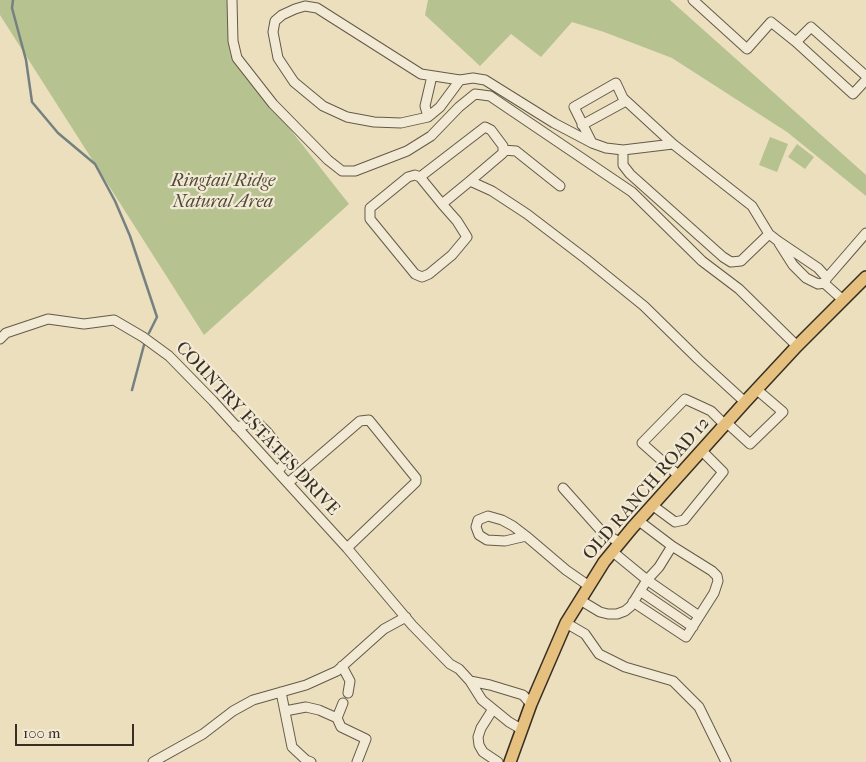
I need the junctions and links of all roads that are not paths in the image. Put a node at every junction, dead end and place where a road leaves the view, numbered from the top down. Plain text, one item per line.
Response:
1 (232, 0) edge
2 (693, 0) edge
3 (796, 42) junction
4 (432, 76) junction
5 (866, 76) edge
6 (460, 80) junction
7 (866, 80) edge
8 (626, 101) junction
9 (428, 117) junction
10 (582, 125) junction
11 (592, 142) junction
12 (672, 144) junction
13 (503, 150) junction
14 (623, 150) junction
15 (420, 177) junction
16 (470, 180) junction
17 (560, 186) dead end
18 (442, 204) junction
19 (866, 233) edge
20 (769, 234) junction
21 (778, 241) junction
22 (866, 276) edge
23 (825, 280) junction
24 (843, 300) junction
25 (0, 339) edge
26 (797, 346) junction
27 (756, 389) junction
28 (745, 402) junction
29 (726, 424) junction
30 (236, 427) junction
31 (701, 450) junction
32 (278, 472) junction
33 (678, 476) junction
34 (288, 483) junction
35 (563, 488) dead end
36 (652, 505) junction
37 (639, 520) junction
38 (526, 536) junction
39 (620, 542) junction
40 (672, 546) junction
41 (346, 548) junction
42 (613, 552) junction
43 (647, 580) junction
44 (589, 586) junction
45 (640, 591) junction
46 (580, 600) junction
47 (633, 602) junction
48 (699, 616) junction
49 (406, 617) junction
50 (566, 624) junction
51 (693, 627) junction
52 (342, 666) junction
53 (470, 681) junction
54 (281, 692) junction
55 (348, 692) dead end
56 (343, 703) dead end
57 (531, 704) junction
58 (493, 709) junction
59 (285, 711) junction
60 (337, 718) junction
61 (520, 729) junction
62 (153, 762) edge
63 (311, 762) edge
64 (357, 762) edge
65 (498, 762) edge
66 (510, 762) edge
67 (726, 762) edge

1 - 26 street
2 - 3 street
3 - 5 street
3 - 7 street
4 - 6 street
4 - 9 street
4 - 9 street
6 - 9 street
6 - 11 street
8 - 10 street
8 - 10 street
8 - 12 street
10 - 11 street
11 - 14 street
12 - 14 street
12 - 20 street
13 - 15 street
13 - 16 street
13 - 17 street
14 - 20 street
15 - 18 street
15 - 18 street
16 - 18 street
16 - 28 street
19 - 23 street
20 - 21 street
21 - 23 street
21 - 23 street
22 - 24 main road, OLD RANCH ROAD 12
23 - 24 street
24 - 26 main road, OLD RANCH ROAD 12
25 - 30 street, COUNTRY ESTATES DRIVE
26 - 27 main road, OLD RANCH ROAD 12
27 - 28 main road, OLD RANCH ROAD 12
27 - 29 street
28 - 29 main road, OLD RANCH ROAD 12
29 - 31 main road, OLD RANCH ROAD 12
29 - 33 street
30 - 32 street, COUNTRY ESTATES DRIVE
30 - 32 street
31 - 33 main road, OLD RANCH ROAD 12
31 - 36 street
32 - 34 street, COUNTRY ESTATES DRIVE
33 - 36 main road, OLD RANCH ROAD 12
34 - 41 street, COUNTRY ESTATES DRIVE
34 - 41 street
35 - 39 street
36 - 37 main road, OLD RANCH ROAD 12
37 - 39 main road, OLD RANCH ROAD 12
37 - 40 street
38 - 38 street
38 - 44 street
39 - 42 main road, OLD RANCH ROAD 12
40 - 43 street
40 - 48 street
41 - 49 street, COUNTRY ESTATES DRIVE
42 - 43 street
42 - 44 main road, OLD RANCH ROAD 12
43 - 45 street
43 - 48 street
44 - 46 main road, OLD RANCH ROAD 12
45 - 47 street
45 - 51 street
46 - 47 street
46 - 50 main road, OLD RANCH ROAD 12
47 - 51 street
48 - 51 street
49 - 52 street
49 - 53 street, COUNTRY ESTATES DRIVE
50 - 57 main road, OLD RANCH ROAD 12
50 - 67 street
52 - 54 street
52 - 55 street
53 - 57 street
53 - 58 street, COUNTRY ESTATES DRIVE
54 - 59 street
54 - 62 street
56 - 60 street
57 - 61 main road, OLD RANCH ROAD 12
58 - 61 street, COUNTRY ESTATES DRIVE
58 - 65 street
59 - 60 street
59 - 63 street
60 - 64 street
61 - 66 main road, OLD RANCH ROAD 12

